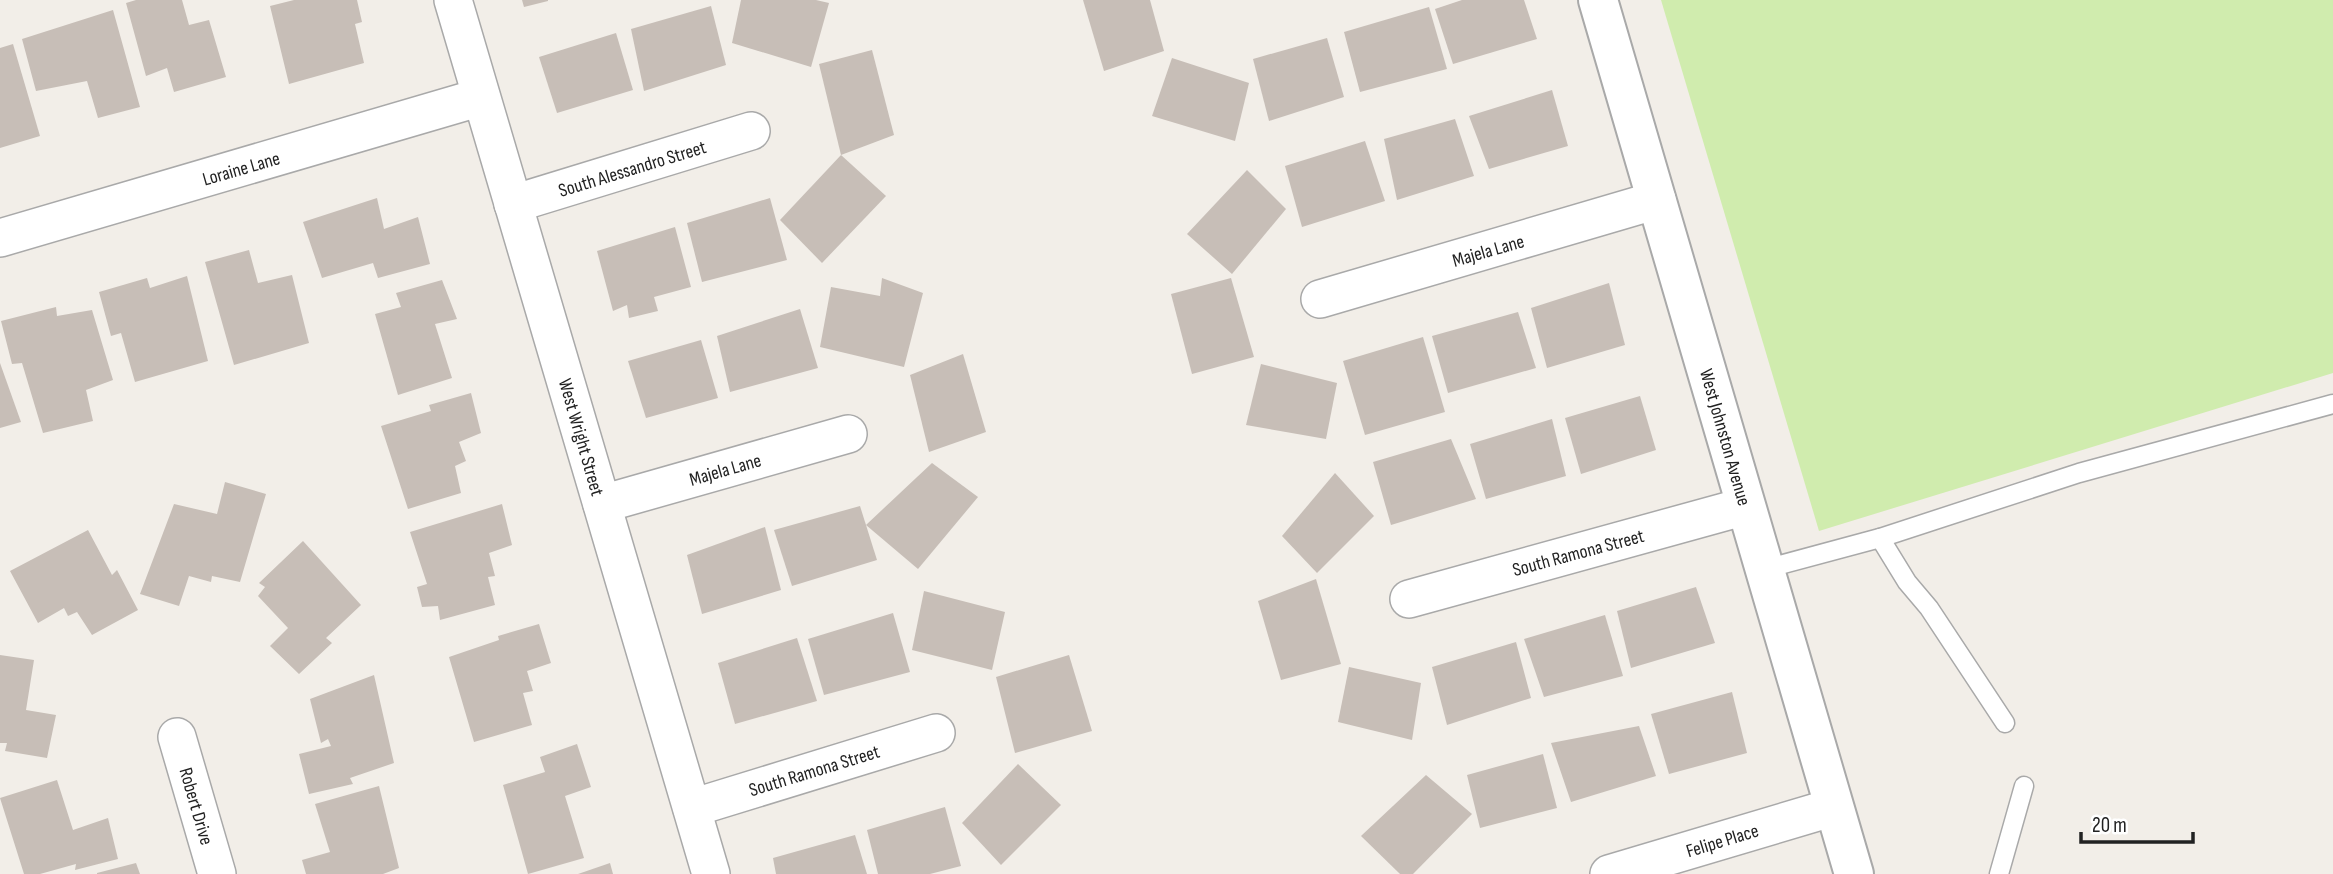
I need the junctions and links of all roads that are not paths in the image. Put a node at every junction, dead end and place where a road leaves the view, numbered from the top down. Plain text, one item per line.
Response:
1 (453, 0) edge
2 (1598, 0) edge
3 (481, 97) junction
4 (751, 131) dead end
5 (1657, 200) junction
6 (513, 204) junction
7 (0, 238) edge
8 (1320, 299) dead end
9 (2333, 404) edge
10 (848, 434) dead end
11 (602, 504) junction
12 (1746, 506) junction
13 (1880, 538) junction
14 (1765, 569) junction
15 (1409, 599) dead end
16 (2005, 723) dead end
17 (936, 733) dead end
18 (177, 737) dead end
19 (2024, 786) dead end
20 (692, 807) junction
21 (1834, 807) junction
22 (217, 874) edge
23 (711, 874) edge
24 (1609, 874) edge
25 (1854, 874) edge
26 (1999, 874) edge

1 - 3 street, West Wright Street
2 - 5 street, West Johnston Avenue
3 - 6 street, West Wright Street
3 - 7 street, Loraine Lane
4 - 6 street, South Alessandro Street
5 - 8 street, Majela Lane
5 - 12 street, West Johnston Avenue
6 - 11 street, West Wright Street
9 - 13 lane
10 - 11 street, Majela Lane
11 - 20 street, West Wright Street
12 - 14 street, West Johnston Avenue
12 - 15 street, South Ramona Street
13 - 14 lane
13 - 16 lane
14 - 21 street, West Johnston Avenue
17 - 20 street, South Ramona Street
18 - 22 street, Robert Drive
19 - 26 lane
20 - 23 street, West Wright Street
21 - 24 street, Felipe Place
21 - 25 street, West Johnston Avenue

